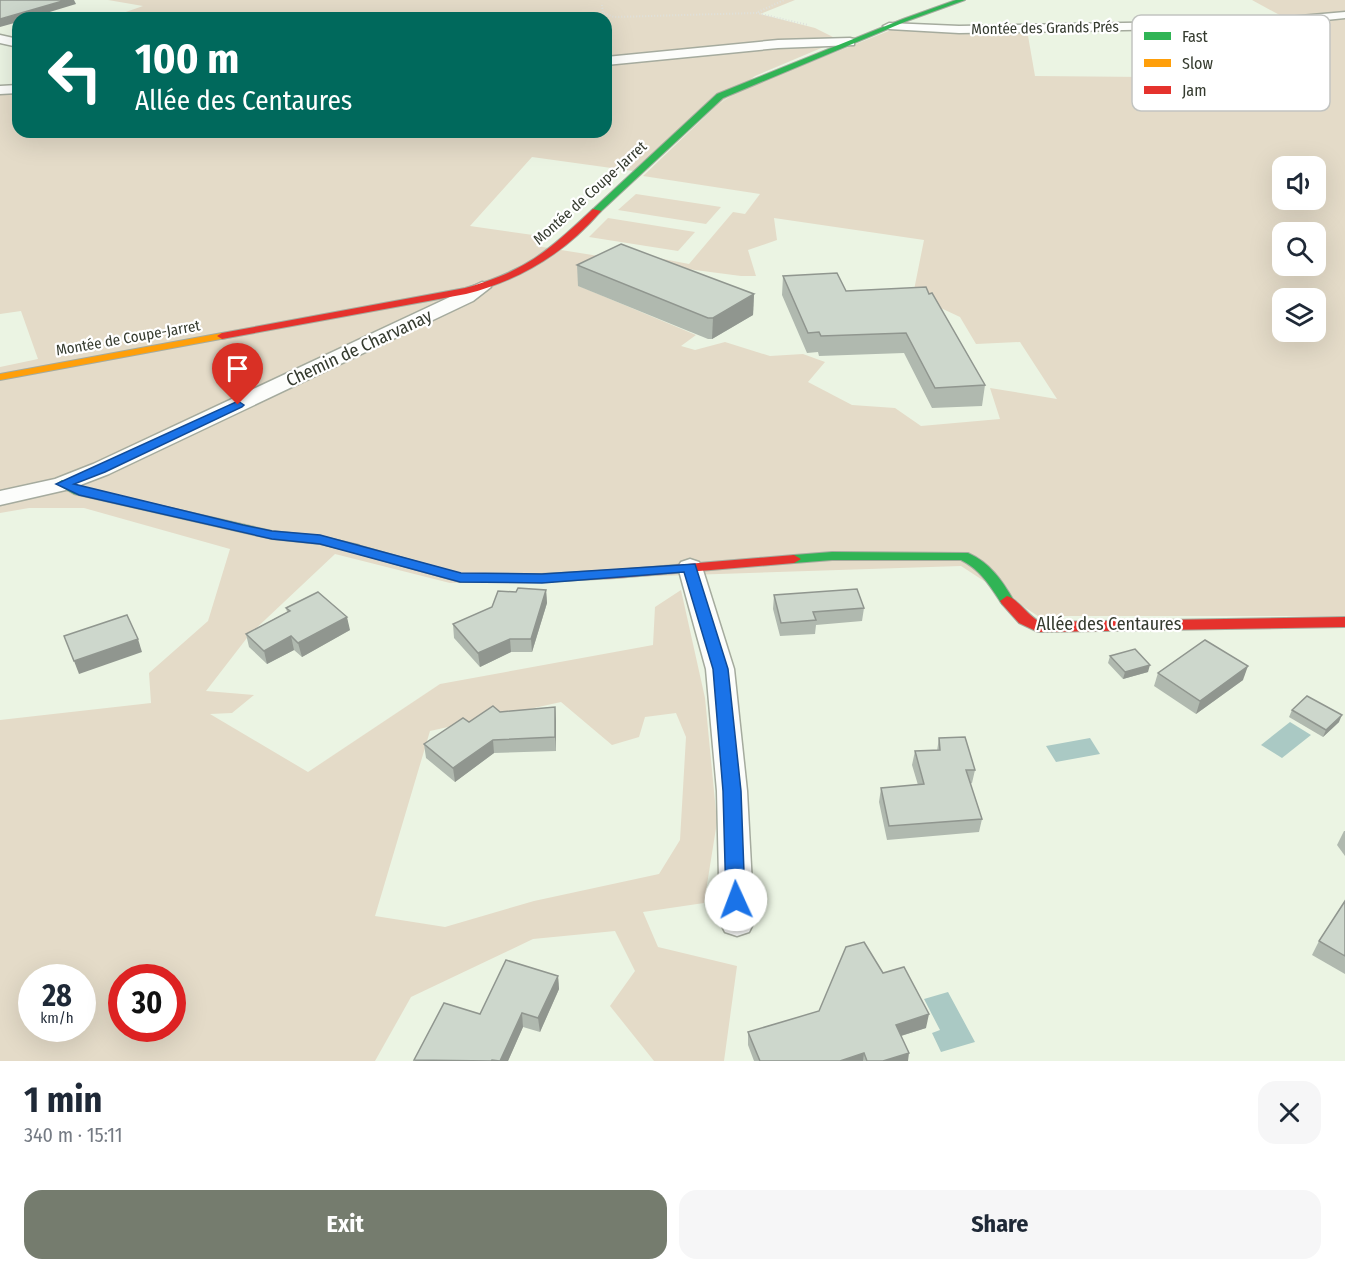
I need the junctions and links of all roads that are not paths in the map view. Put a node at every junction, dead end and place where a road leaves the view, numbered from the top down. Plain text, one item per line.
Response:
1 (962, 0) edge
2 (1345, 15) edge
3 (1330, 16) edge
4 (889, 26) junction
5 (1132, 26) edge
6 (850, 42) junction
7 (612, 60) edge
8 (483, 287) junction
9 (0, 377) edge
10 (62, 484) junction
11 (0, 498) edge
12 (690, 567) junction
13 (1345, 622) edge
14 (737, 922) dead end

1 - 4 main road, Montée de Coupe-Jarret
2 - 3 street, Montée des Grands Prés
4 - 5 street, Montée des Grands Prés
4 - 6 main road, Montée de Coupe-Jarret
6 - 7 street
6 - 8 main road, Montée de Coupe-Jarret
8 - 9 main road, Montée de Coupe-Jarret
8 - 10 street, Chemin de Charvanay
10 - 11 street, Chemin de Charvanay
10 - 12 main road, Allée des Centaures
12 - 13 main road, Allée des Centaures
12 - 14 street

